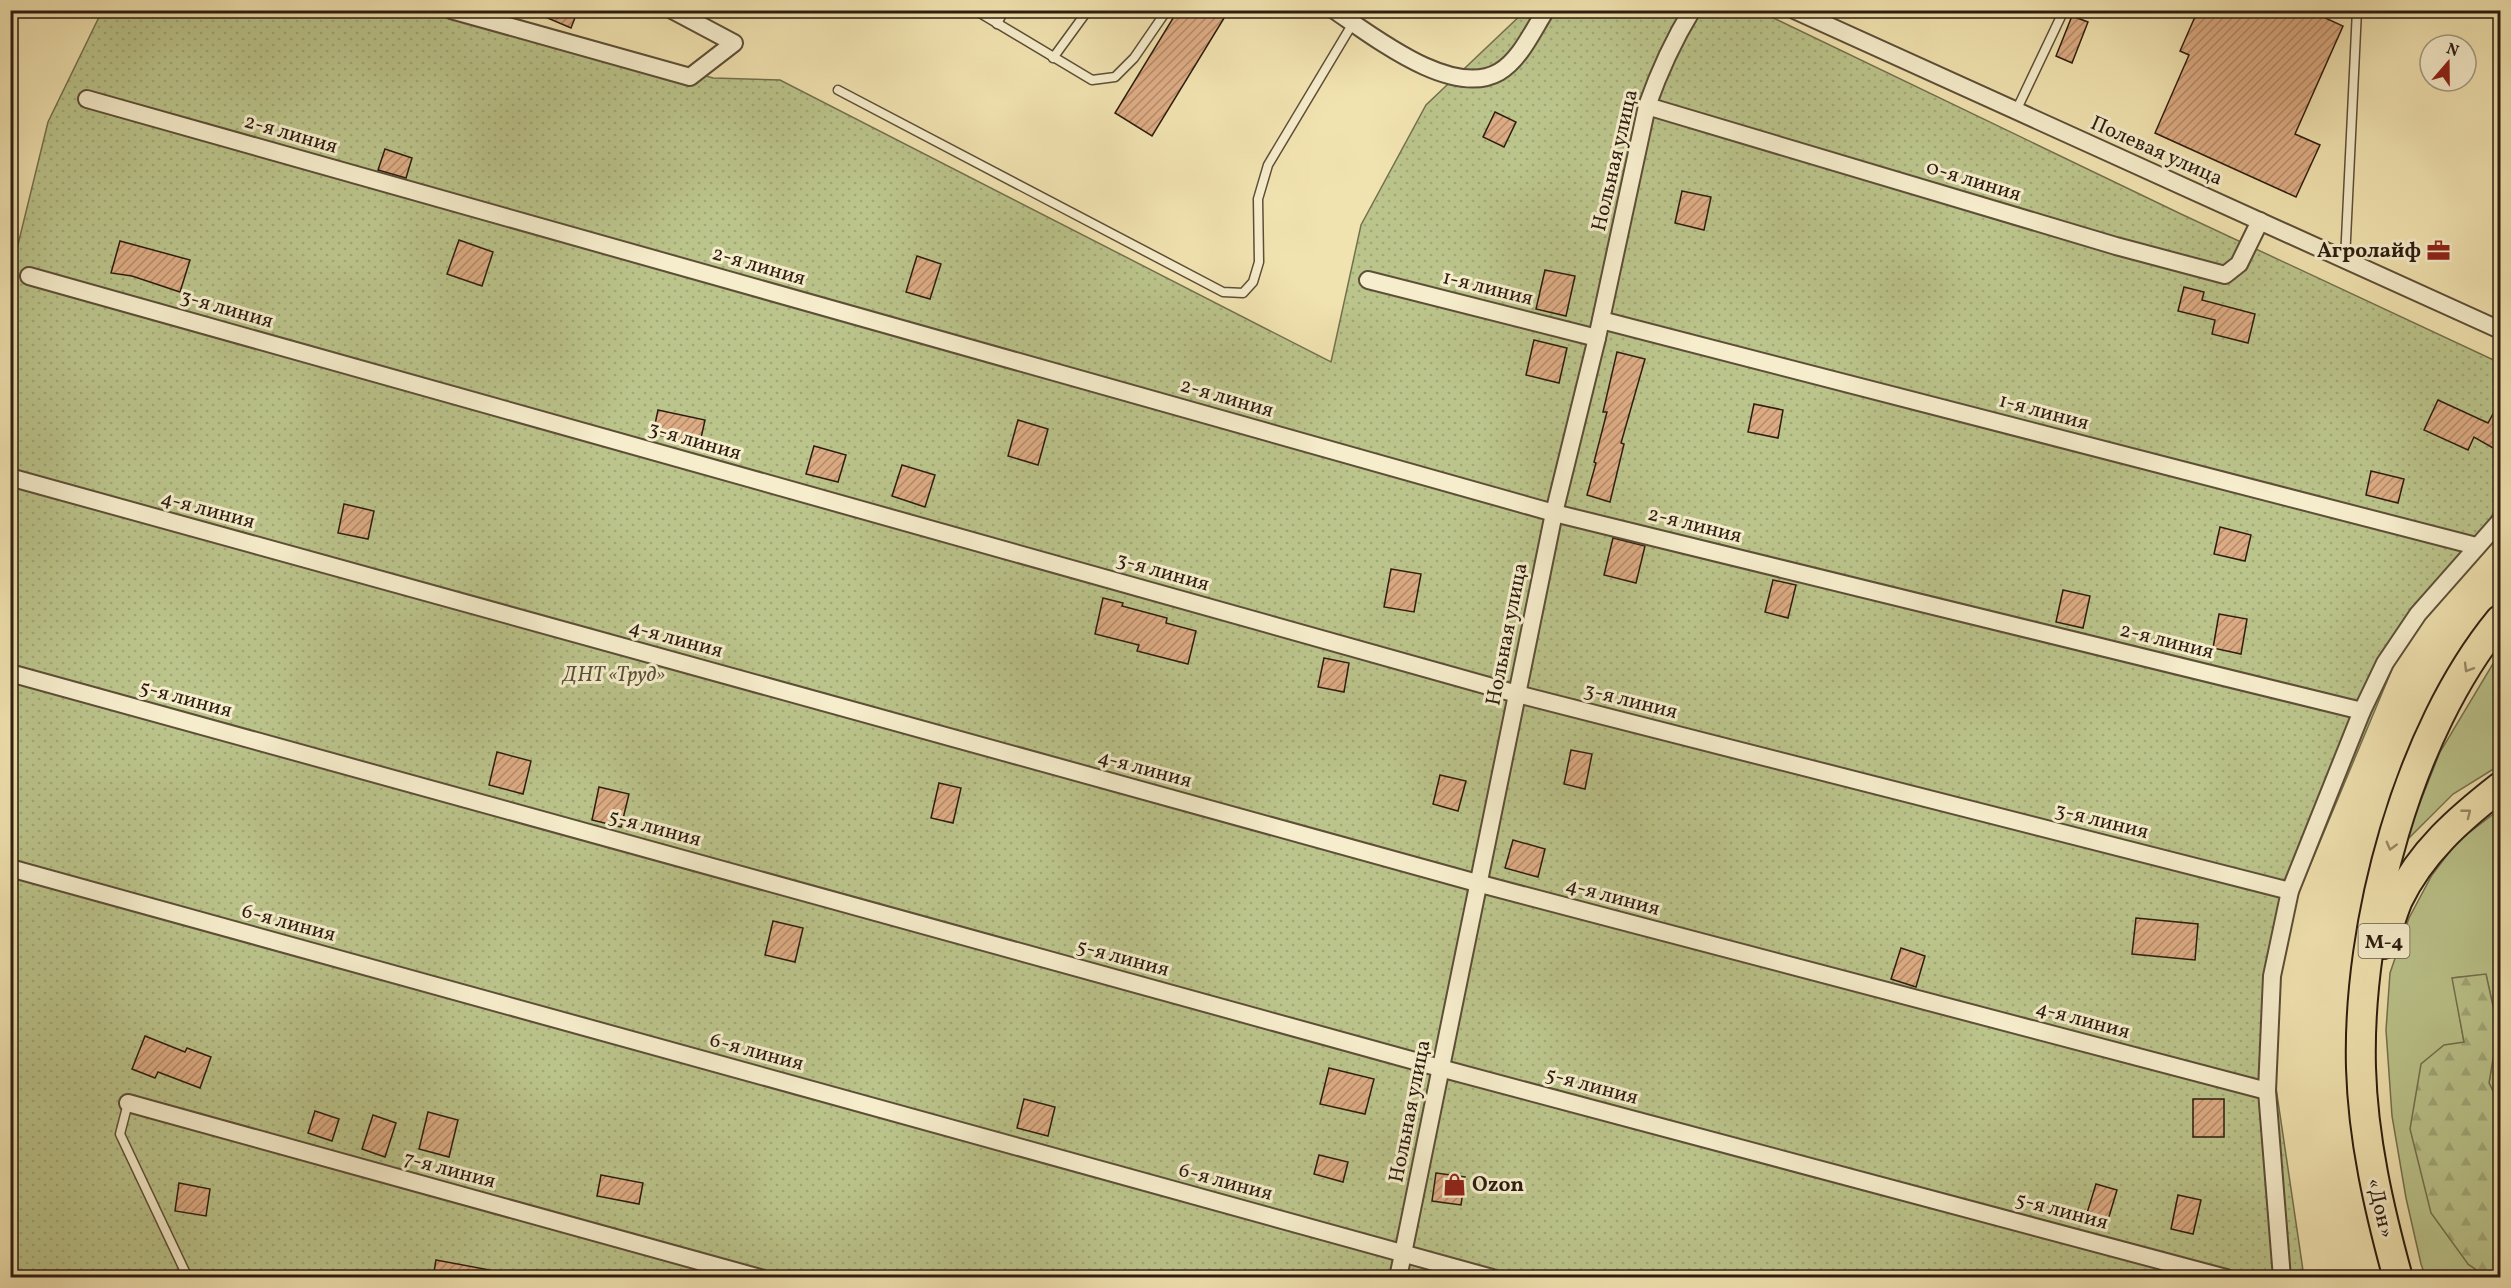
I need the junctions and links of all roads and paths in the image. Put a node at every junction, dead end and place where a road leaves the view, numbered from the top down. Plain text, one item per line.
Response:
1 (450, 10) edge
2 (672, 10) edge
3 (975, 10) edge
4 (1004, 10) edge
5 (1088, 10) edge
6 (1167, 10) edge
7 (1334, 10) edge
8 (1546, 10) edge
9 (1692, 10) edge
10 (1794, 10) edge
11 (2064, 10) edge
12 (2357, 10) edge
13 (1353, 23) junction
14 (997, 24) junction
15 (1053, 58) junction
16 (838, 90) dead end
17 (87, 99) dead end
18 (1647, 106) junction
19 (2016, 111) junction
20 (2260, 221) junction
21 (2345, 260) junction
22 (29, 276) dead end
23 (1368, 280) dead end
24 (1601, 320) junction
25 (2500, 330) edge
26 (1597, 338) junction
27 (13, 478) dead end
28 (1554, 513) junction
29 (2500, 521) edge
30 (2476, 546) junction
31 (2500, 620) edge
32 (10, 673) edge
33 (1517, 694) junction
34 (2362, 711) junction
35 (2500, 787) edge
36 (10, 868) edge
37 (1477, 883) junction
38 (2290, 891) junction
39 (1440, 1068) junction
40 (2267, 1091) junction
41 (128, 1103) joint
42 (2367, 1137) junction
43 (1404, 1254) junction
44 (188, 1278) edge
45 (760, 1278) edge
46 (1398, 1278) edge
47 (1492, 1278) edge
48 (2226, 1278) edge
49 (2282, 1278) edge
50 (2398, 1278) edge

1 - 2 street
3 - 14 lane
4 - 14 lane
5 - 15 lane
6 - 15 lane
7 - 13 street
8 - 13 street
9 - 18 street, Нольная улица
10 - 19 street, Полевая улица
11 - 19 lane
12 - 21 lane
13 - 16 lane
14 - 15 lane
17 - 28 street, 2-я линия
18 - 20 street, 0-я линия
18 - 24 street, Нольная улица
19 - 20 street, Полевая улица
20 - 21 street, Полевая улица
21 - 25 street, Полевая улица
22 - 33 street, 3-я линия
23 - 26 street, 1-я линия
24 - 26 street, Нольная улица
24 - 30 street, 1-я линия
26 - 28 street, Нольная улица
27 - 37 street, 4-я линия
28 - 33 street, Нольная улица
28 - 34 street, 2-я линия
29 - 30 street
30 - 34 street
31 -> 42 highway
32 - 39 street, 5-я линия
33 - 37 street, Нольная улица
33 - 38 street, 3-я линия
34 - 38 street
42 -> 35 highway, М-4
36 - 43 street, 6-я линия
37 - 39 street, Нольная улица
37 - 40 street, 4-я линия
38 - 40 street
39 - 43 street, Нольная улица
39 - 48 street, 5-я линия
40 - 49 street
41 - 44 lane
41 - 45 street, 7-я линия
42 - 50 highway, «Дон» / М-4
43 - 46 street, Нольная улица
43 - 47 street, 6-я линия

